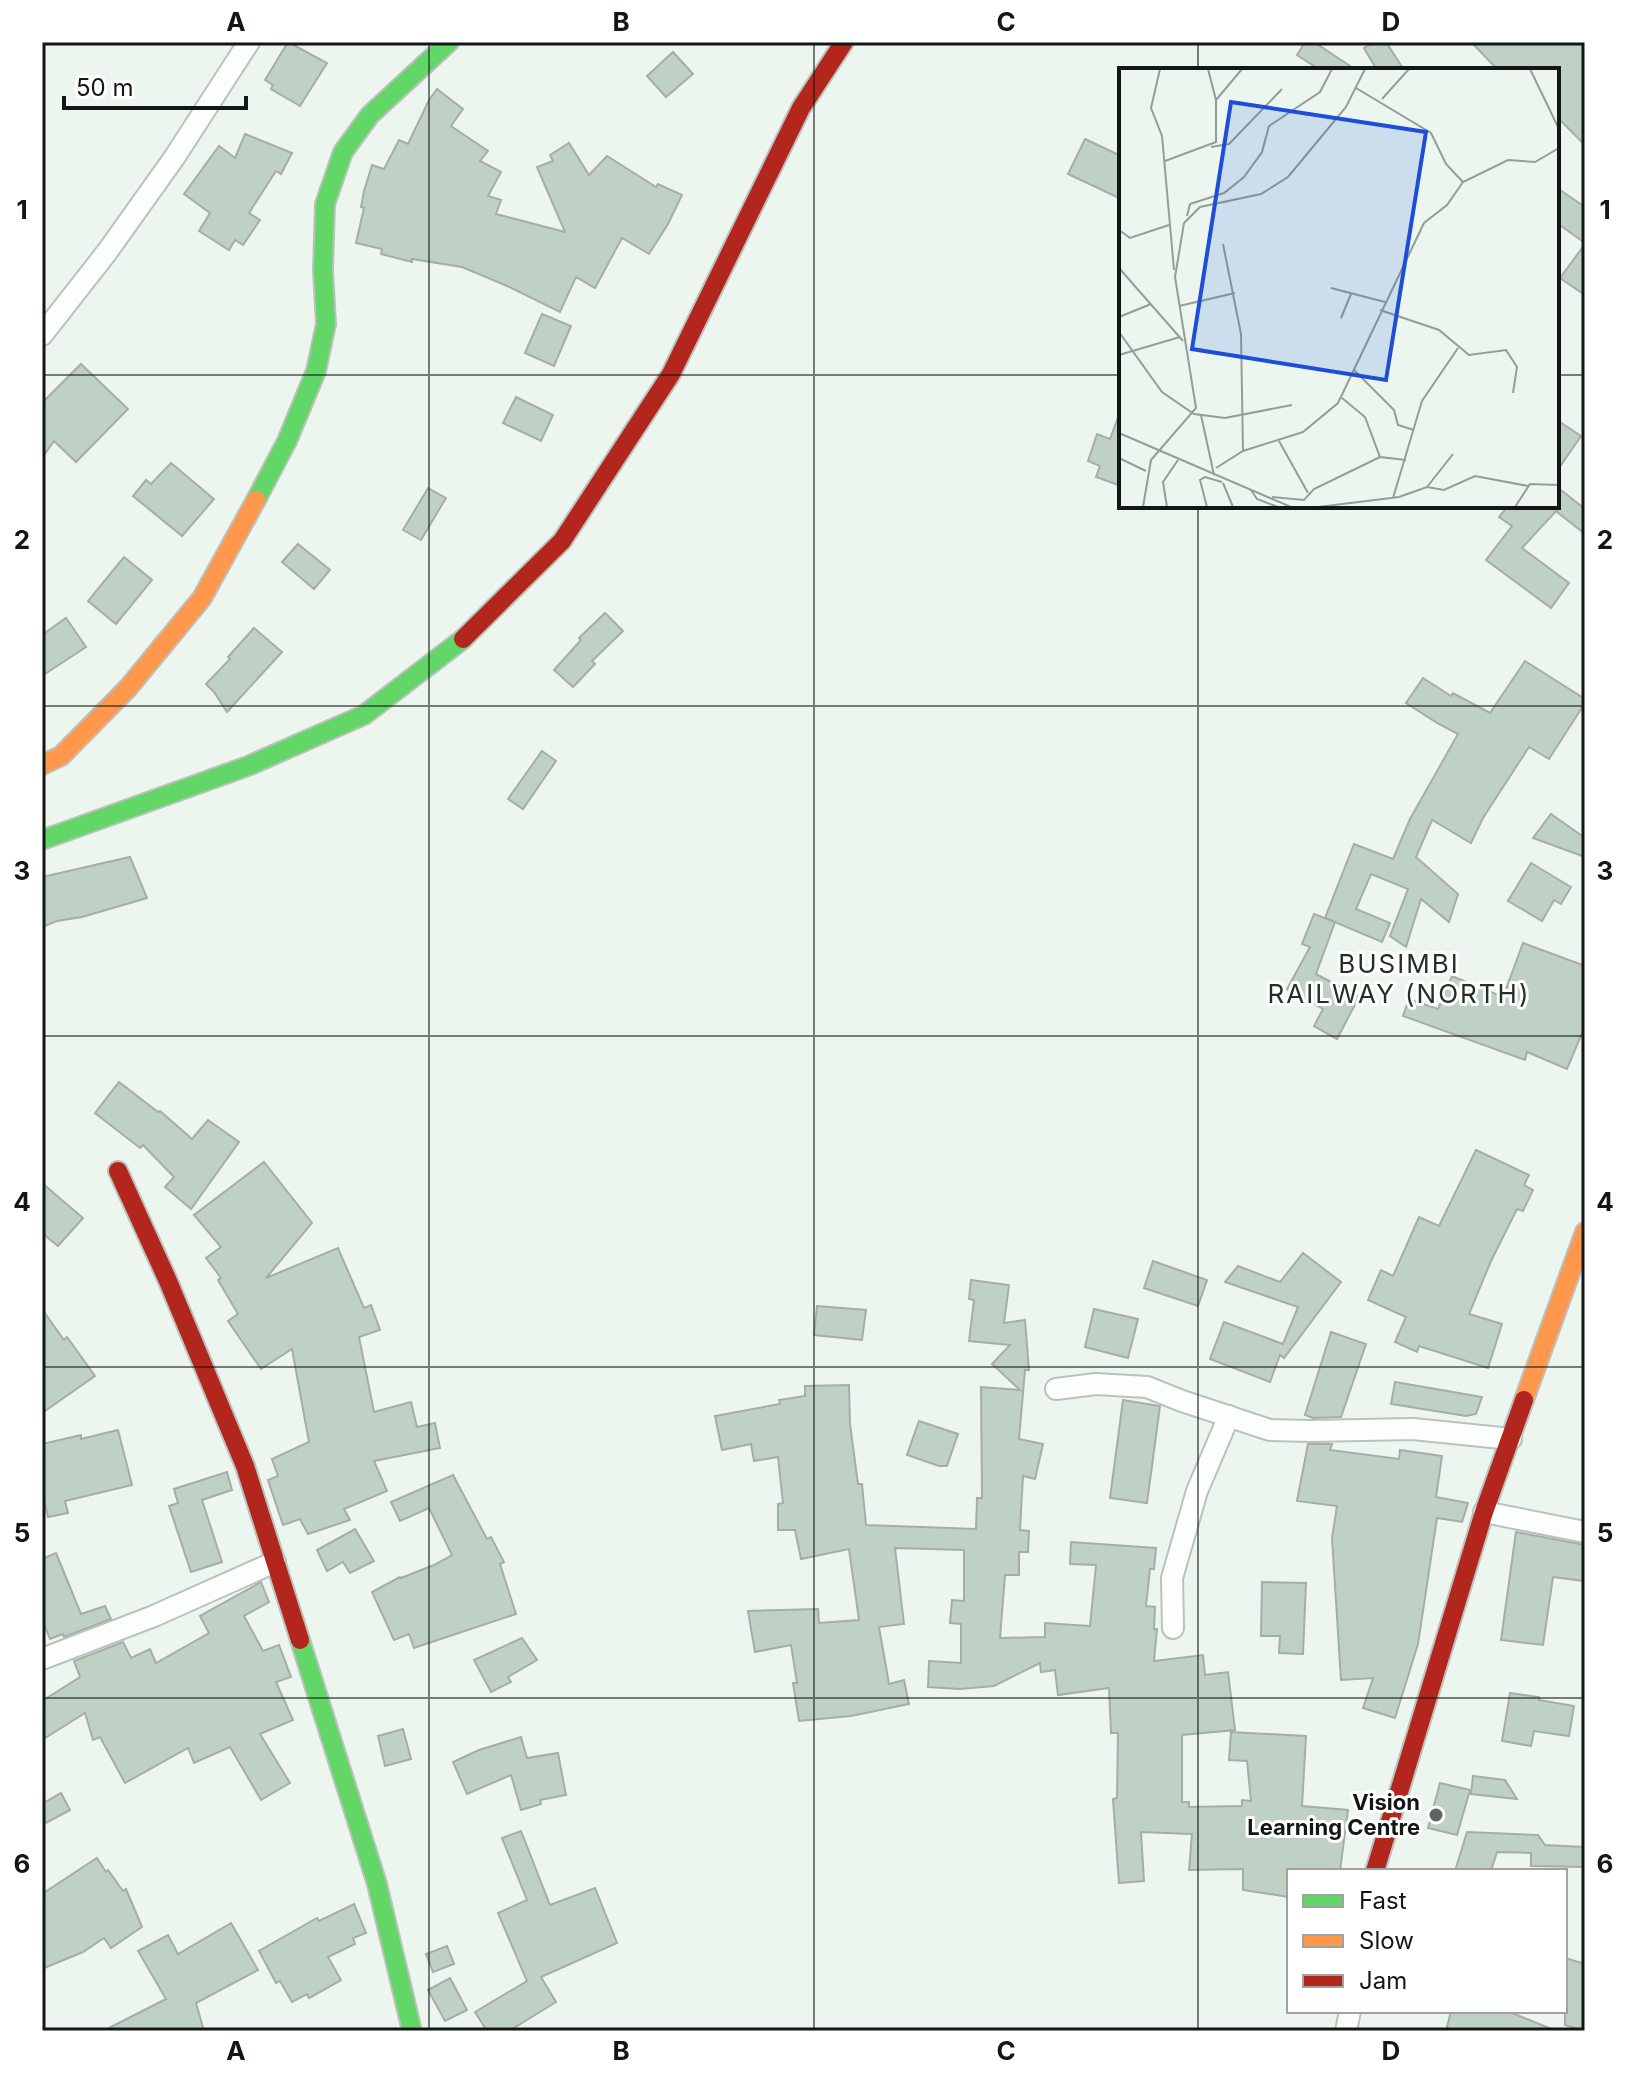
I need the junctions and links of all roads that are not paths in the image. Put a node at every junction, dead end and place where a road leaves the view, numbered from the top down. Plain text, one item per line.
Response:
1 (249, 42) edge
2 (449, 42) edge
3 (844, 42) edge
4 (42, 335) edge
5 (42, 765) edge
6 (42, 840) edge
7 (118, 1171) dead end
8 (1585, 1232) edge
9 (1056, 1389) dead end
10 (1229, 1416) junction
11 (1511, 1439) junction
12 (1484, 1512) junction
13 (1585, 1532) edge
14 (275, 1562) junction
15 (1173, 1628) dead end
16 (42, 1659) edge
17 (1376, 1869) edge
18 (412, 2031) edge

1 - 4 street
2 - 5 street
3 - 6 street
7 - 14 street
8 - 11 street
9 - 10 street
10 - 11 street
10 - 15 street
11 - 12 street
12 - 13 street
12 - 17 street
14 - 16 street
14 - 18 street

